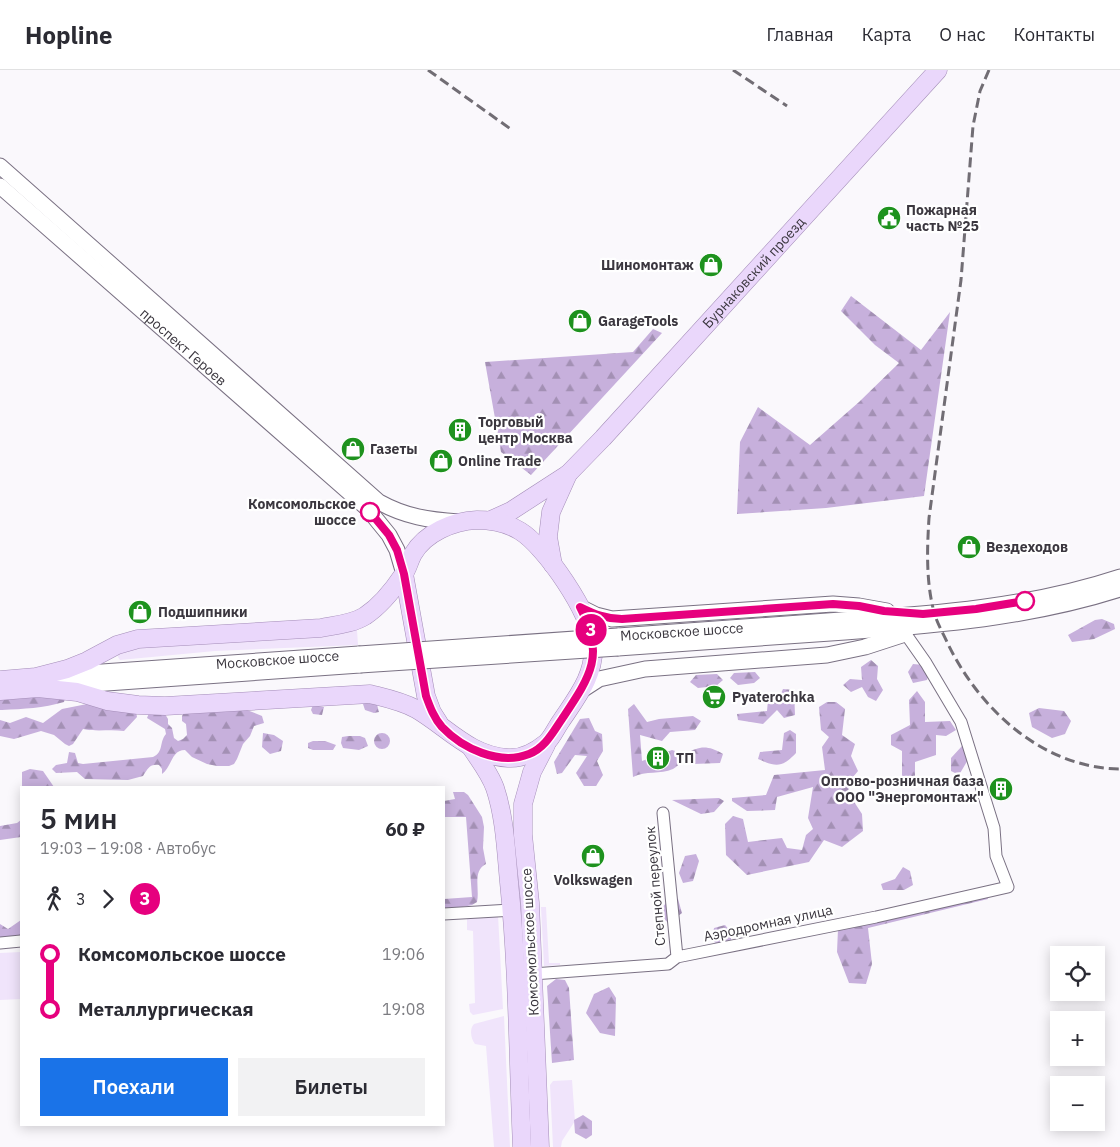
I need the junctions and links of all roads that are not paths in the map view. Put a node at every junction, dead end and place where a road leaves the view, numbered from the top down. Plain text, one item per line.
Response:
1 (938, 70) edge
2 (0, 166) edge
3 (0, 186) edge
4 (568, 474) junction
5 (491, 520) junction
6 (461, 522) junction
7 (553, 565) junction
8 (404, 574) junction
9 (1120, 577) edge
10 (1120, 589) edge
11 (580, 607) junction
12 (924, 620) junction
13 (905, 634) junction
14 (0, 680) edge
15 (37, 683) junction
16 (582, 690) junction
17 (0, 691) edge
18 (442, 726) junction
19 (547, 742) junction
20 (472, 749) junction
21 (663, 813) dead end
22 (512, 910) junction
23 (445, 914) edge
24 (20, 941) edge
25 (0, 943) edge
26 (676, 957) junction
27 (533, 974) junction
28 (522, 1147) edge
29 (540, 1147) edge

1 - 4 main road, Бурнаковский проезд
2 - 6 main road, проспект Героев
3 - 8 main road, проспект Героев
4 - 5 main road
4 - 7 main road
5 - 6 main road
5 - 7 main road, Комсомольское шоссе
6 - 8 main road
7 - 11 main road, Комсомольское шоссе
8 - 15 main road
8 - 18 main road
9 - 12 main road, Московское шоссе
10 - 12 main road, Московское шоссе
11 - 12 main road
11 - 16 main road, Комсомольское шоссе
12 - 13 main road
12 - 15 main road, Московское шоссе, bridge
13 - 16 main road
13 - 26 street, Аэродромная улица
14 - 15 main road, Московское шоссе
15 - 17 main road, Московское шоссе
15 - 18 main road
16 - 19 main road, Комсомольское шоссе
18 - 20 main road
19 - 20 main road
19 - 27 main road, Комсомольское шоссе
20 - 22 main road, Комсомольское шоссе
21 - 26 street, Степной переулок
22 - 23 street
22 - 28 main road, Комсомольское шоссе
24 - 25 street
26 - 27 street, Аэродромная улица
27 - 29 main road, Комсомольское шоссе

